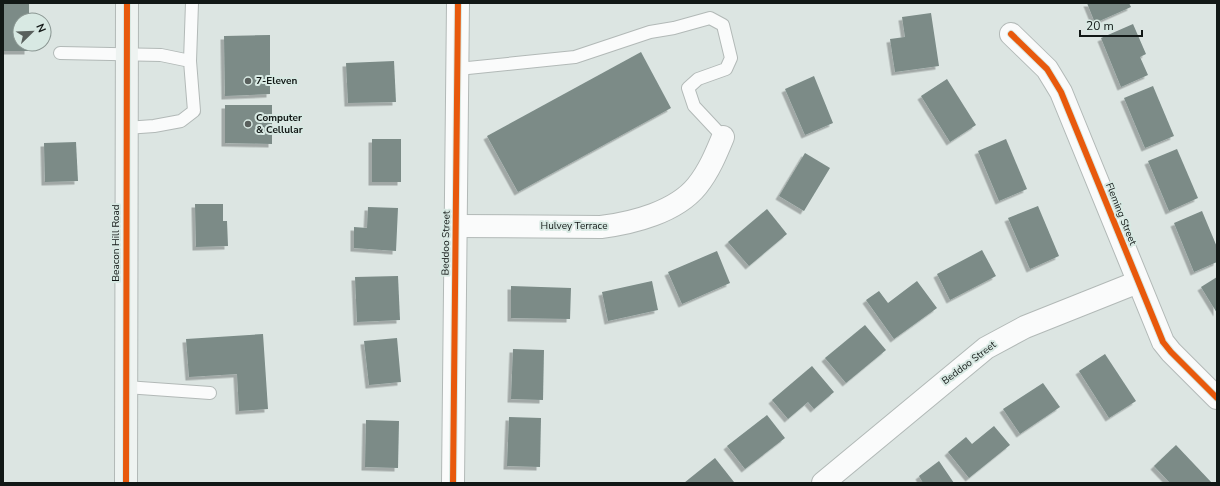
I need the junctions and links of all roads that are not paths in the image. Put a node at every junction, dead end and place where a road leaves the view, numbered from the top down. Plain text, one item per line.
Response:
1 (126, 3) edge
2 (192, 3) edge
3 (458, 3) edge
4 (1012, 34) dead end
5 (60, 53) dead end
6 (127, 53) junction
7 (190, 61) junction
8 (458, 69) junction
9 (126, 128) junction
10 (723, 137) joint
11 (456, 226) junction
12 (1138, 282) junction
13 (126, 387) junction
14 (210, 393) dead end
15 (1217, 398) edge
16 (126, 483) edge
17 (453, 483) edge
18 (823, 483) edge

1 - 6 main road, Beacon Hill Road
2 - 7 lane
3 - 8 street, Beddoo Street
4 - 12 street, Fleming Street
5 - 6 lane
6 - 7 lane
6 - 9 main road, Beacon Hill Road
7 - 9 lane
8 - 10 lane
8 - 11 street, Beddoo Street
9 - 13 main road, Beacon Hill Road
10 - 11 street, Hulvey Terrace
11 - 17 street, Beddoo Street
12 - 15 street, Fleming Street
12 - 18 street, Beddoo Street
13 - 14 lane
13 - 16 main road, Beacon Hill Road

